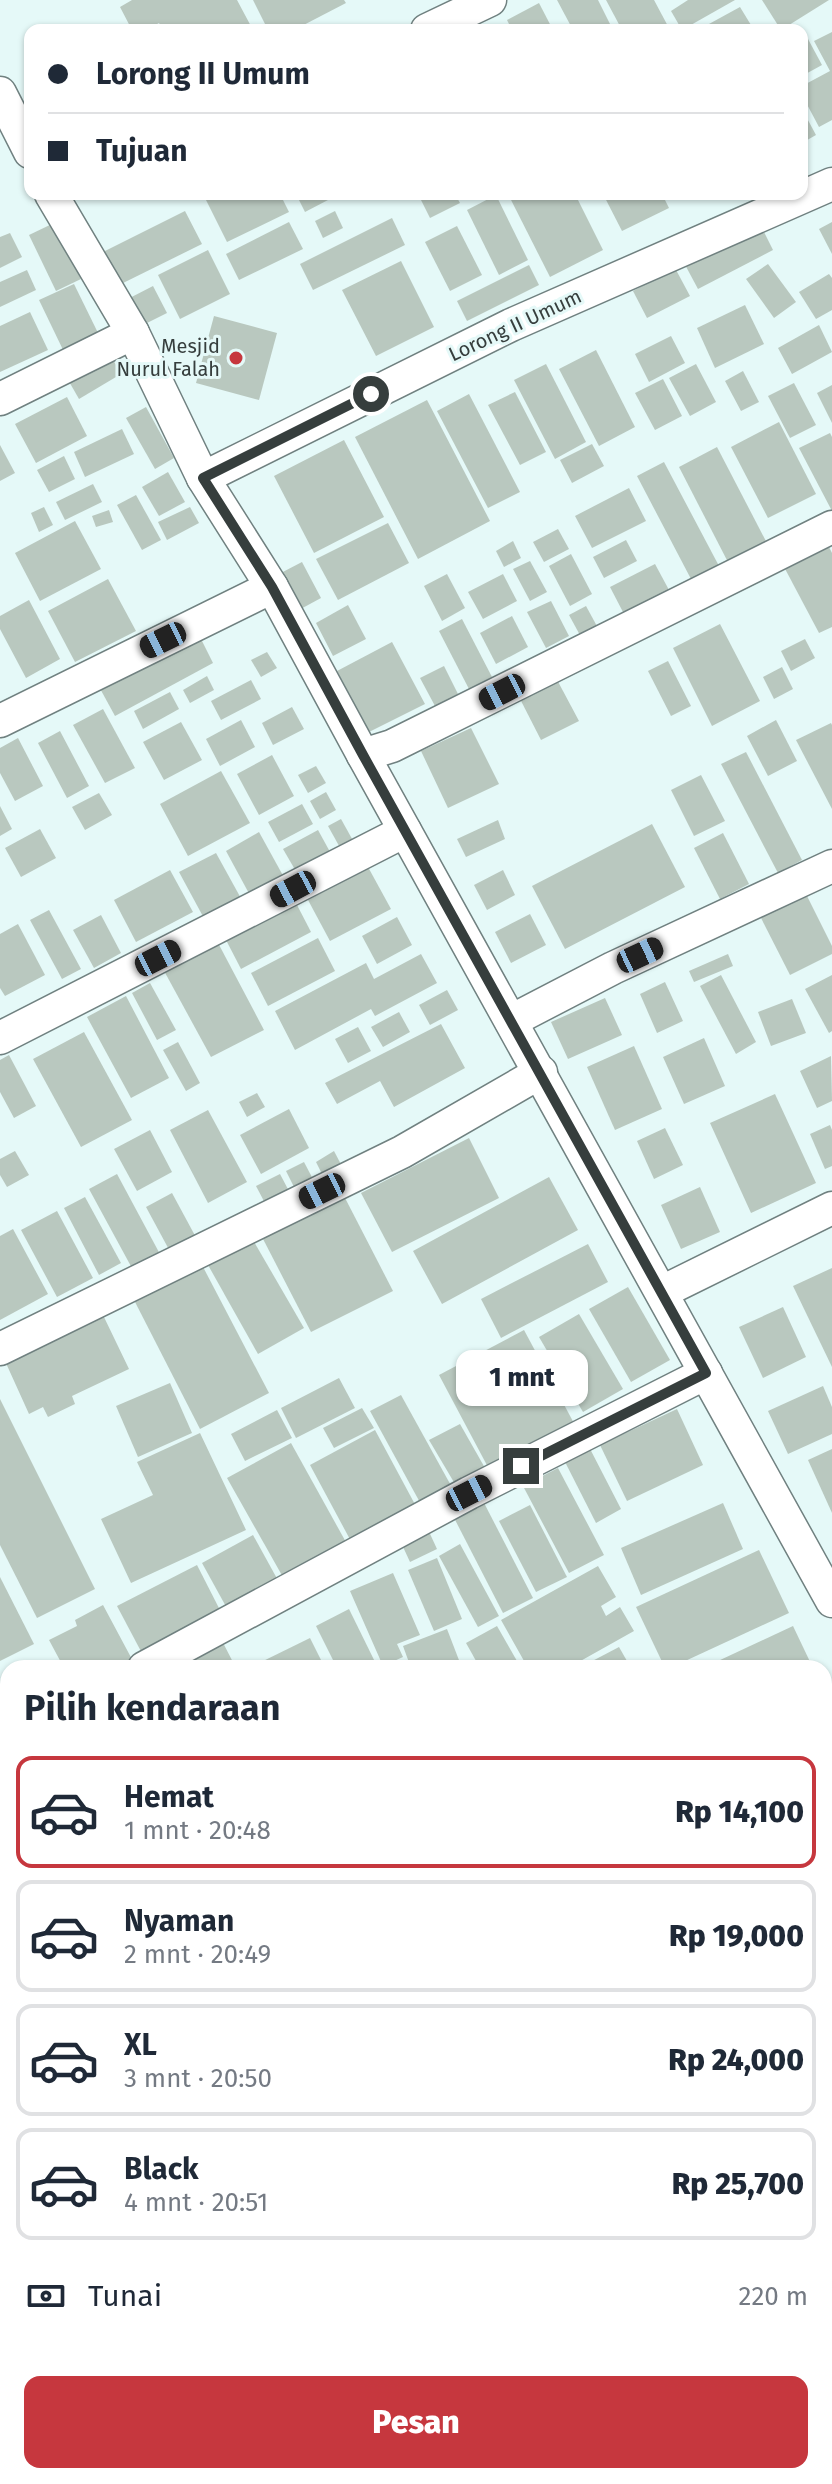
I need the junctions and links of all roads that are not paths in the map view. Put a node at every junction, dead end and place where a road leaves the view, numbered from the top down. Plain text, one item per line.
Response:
1 (490, 0) edge
2 (440, 24) edge
3 (0, 93) edge
4 (24, 140) edge
5 (832, 184) edge
6 (808, 195) edge
7 (65, 200) edge
8 (796, 200) edge
9 (133, 333) junction
10 (0, 399) edge
11 (203, 478) junction
12 (832, 527) edge
13 (272, 587) junction
14 (0, 721) edge
15 (363, 755) junction
16 (405, 831) junction
17 (832, 866) edge
18 (511, 1021) junction
19 (0, 1038) edge
20 (541, 1072) junction
21 (832, 1208) edge
22 (662, 1292) junction
23 (0, 1349) edge
24 (706, 1373) junction
25 (820, 1550) edge
26 (832, 1601) edge
27 (159, 1660) edge

1 - 2 street
3 - 4 street
5 - 6 street, Lorong II Umum
7 - 9 street
8 - 11 street, Lorong II Umum
9 - 10 street
9 - 11 street
11 - 13 street
12 - 15 street
13 - 14 street
13 - 15 street
15 - 16 street
16 - 18 street
16 - 19 street
17 - 18 street
18 - 20 street
20 - 22 street
20 - 23 street
21 - 22 street
22 - 24 street
24 - 25 street
24 - 27 street
25 - 26 street

